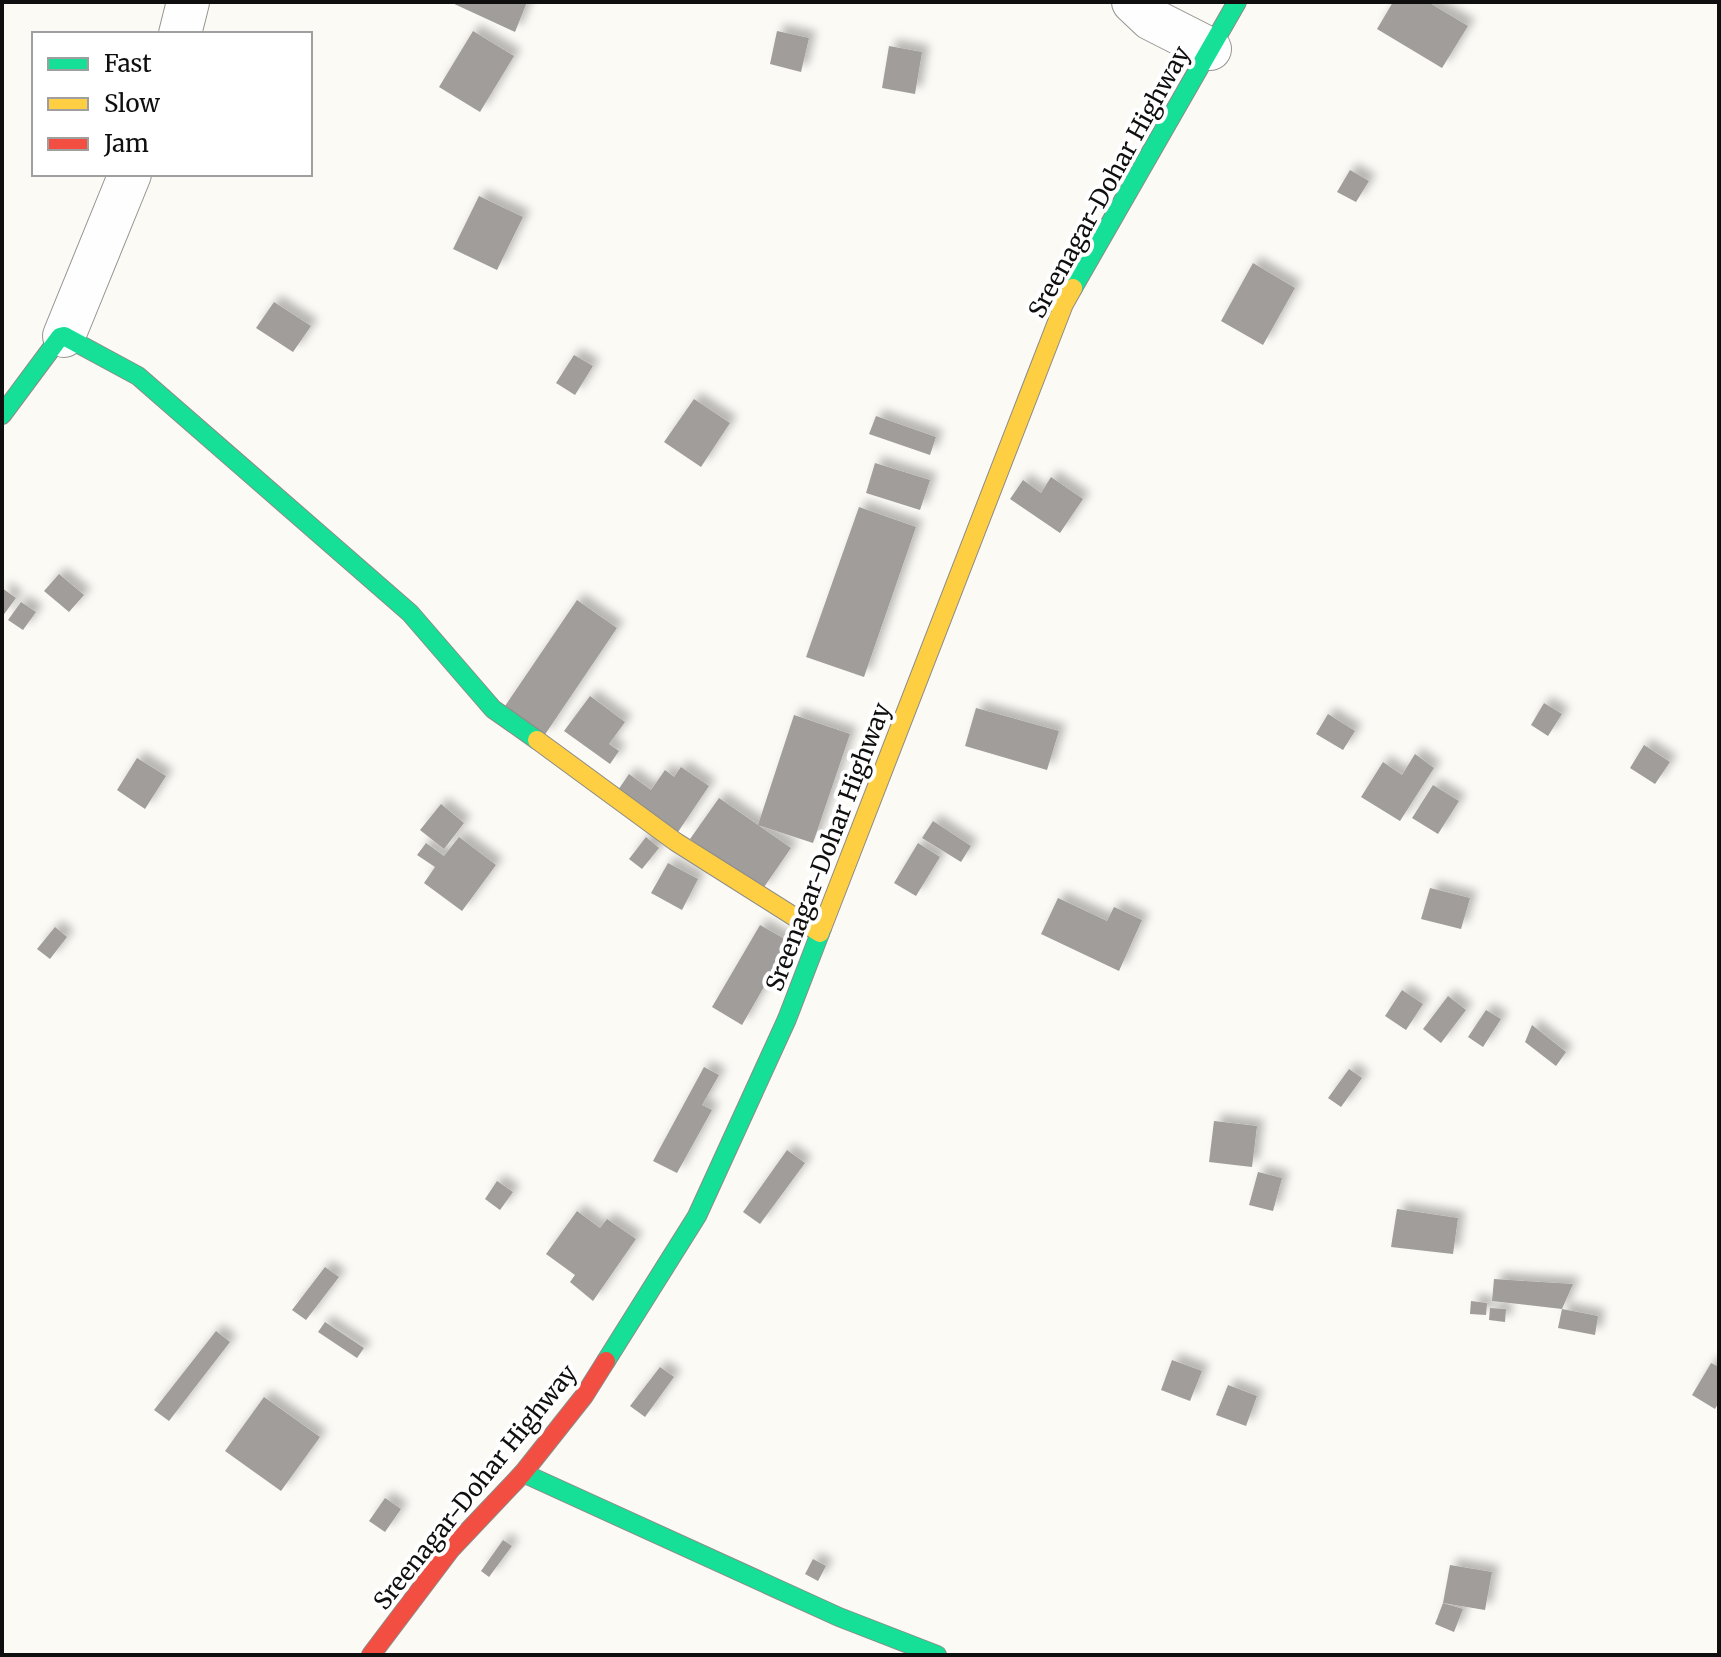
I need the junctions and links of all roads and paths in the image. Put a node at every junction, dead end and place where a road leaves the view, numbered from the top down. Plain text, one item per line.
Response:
1 (188, 2) edge
2 (1133, 2) edge
3 (1237, 2) edge
4 (180, 32) edge
5 (1210, 49) junction
6 (129, 176) edge
7 (64, 336) junction
8 (2, 415) edge
9 (820, 933) junction
10 (523, 1473) junction
11 (371, 1655) edge
12 (937, 1655) edge

1 - 4 street
2 - 5 street
3 - 5 main road, Sreenagar-Dohar Highway
5 - 9 main road, Sreenagar-Dohar Highway
6 - 7 street
7 - 8 main road
7 - 9 main road
9 - 10 main road, Sreenagar-Dohar Highway
10 - 11 main road, Sreenagar-Dohar Highway
10 - 12 main road

